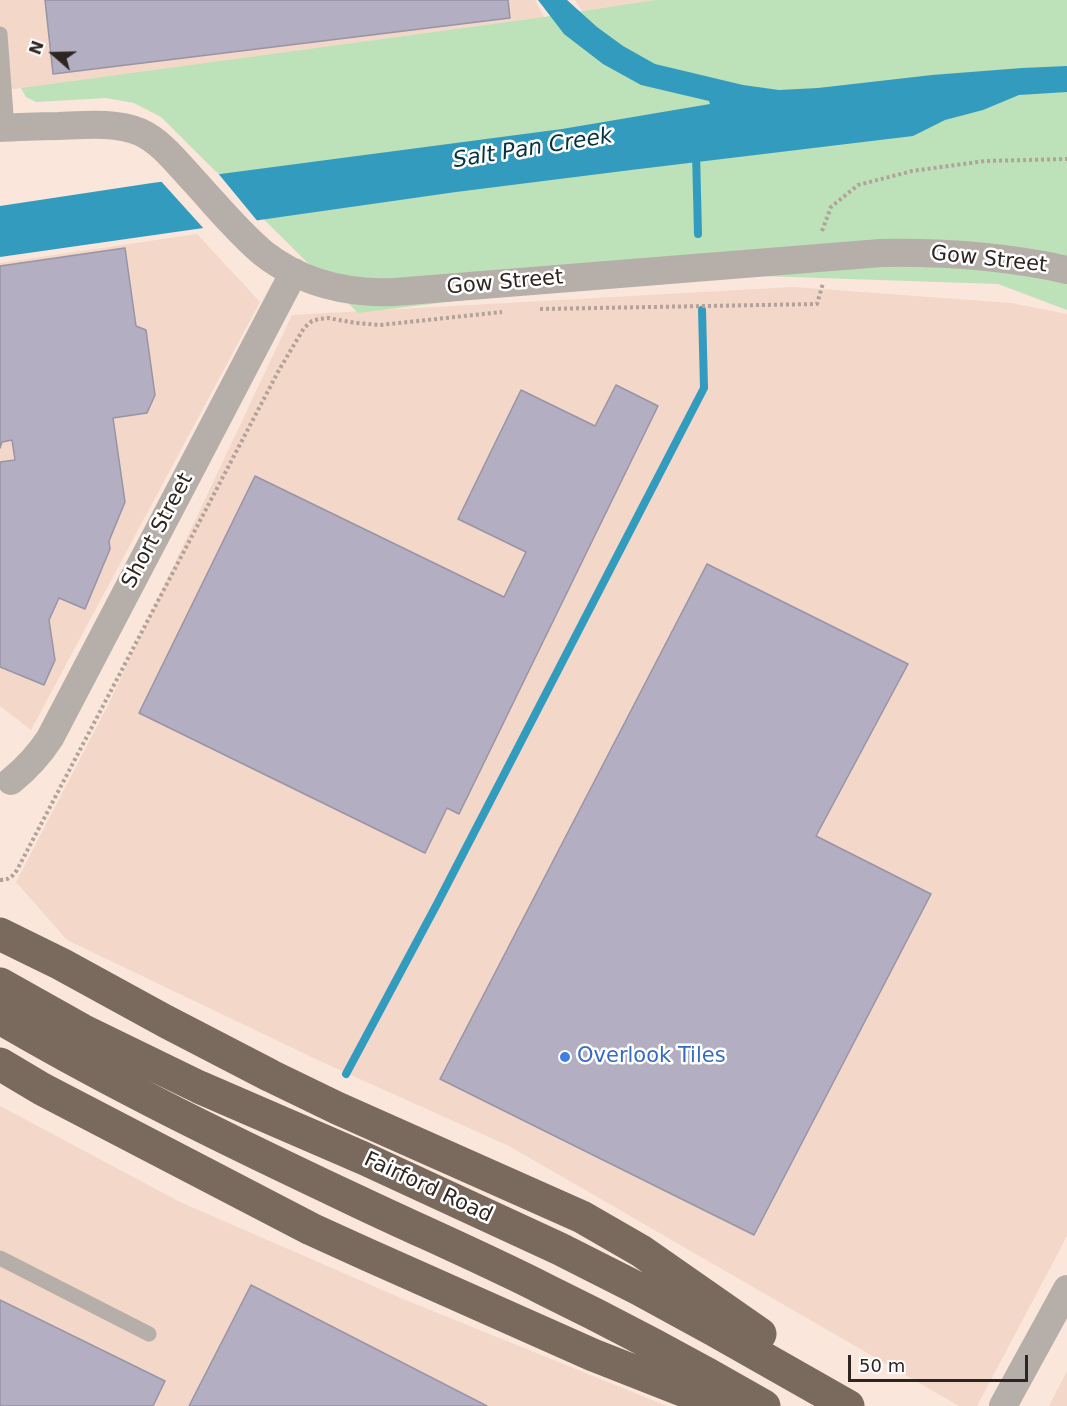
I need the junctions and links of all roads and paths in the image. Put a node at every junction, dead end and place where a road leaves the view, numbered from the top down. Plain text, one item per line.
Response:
1 (0, 34) edge
2 (4, 128) edge
3 (1067, 159) edge
4 (824, 257) junction
5 (1067, 270) edge
6 (294, 272) junction
7 (532, 309) dead end
8 (513, 311) dead end
9 (11, 781) dead end
10 (0, 880) edge
11 (0, 918) edge
12 (0, 934) edge
13 (61, 964) junction
14 (0, 984) edge
15 (0, 1018) edge
16 (0, 1064) edge
17 (0, 1077) edge
18 (42, 1089) junction
19 (0, 1258) edge
20 (1067, 1289) edge
21 (148, 1334) dead end
22 (781, 1367) junction
23 (723, 1406) edge
24 (764, 1406) edge
25 (848, 1406) edge
26 (1004, 1406) edge

1 - 2 lane
2 - 6 street, Gow Street
3 - 4 path
4 - 5 street, Gow Street
4 - 6 street, Gow Street
4 - 7 path
6 - 9 street, Short Street
8 - 10 path
11 - 13 highway
12 - 13 highway
13 - 22 highway
14 - 22 highway, Fairford Road
15 - 24 highway, Fairford Road
16 - 18 highway
17 - 18 highway
18 - 23 highway
19 - 21 lane
20 - 26 street
22 - 25 highway, Fairford Road

